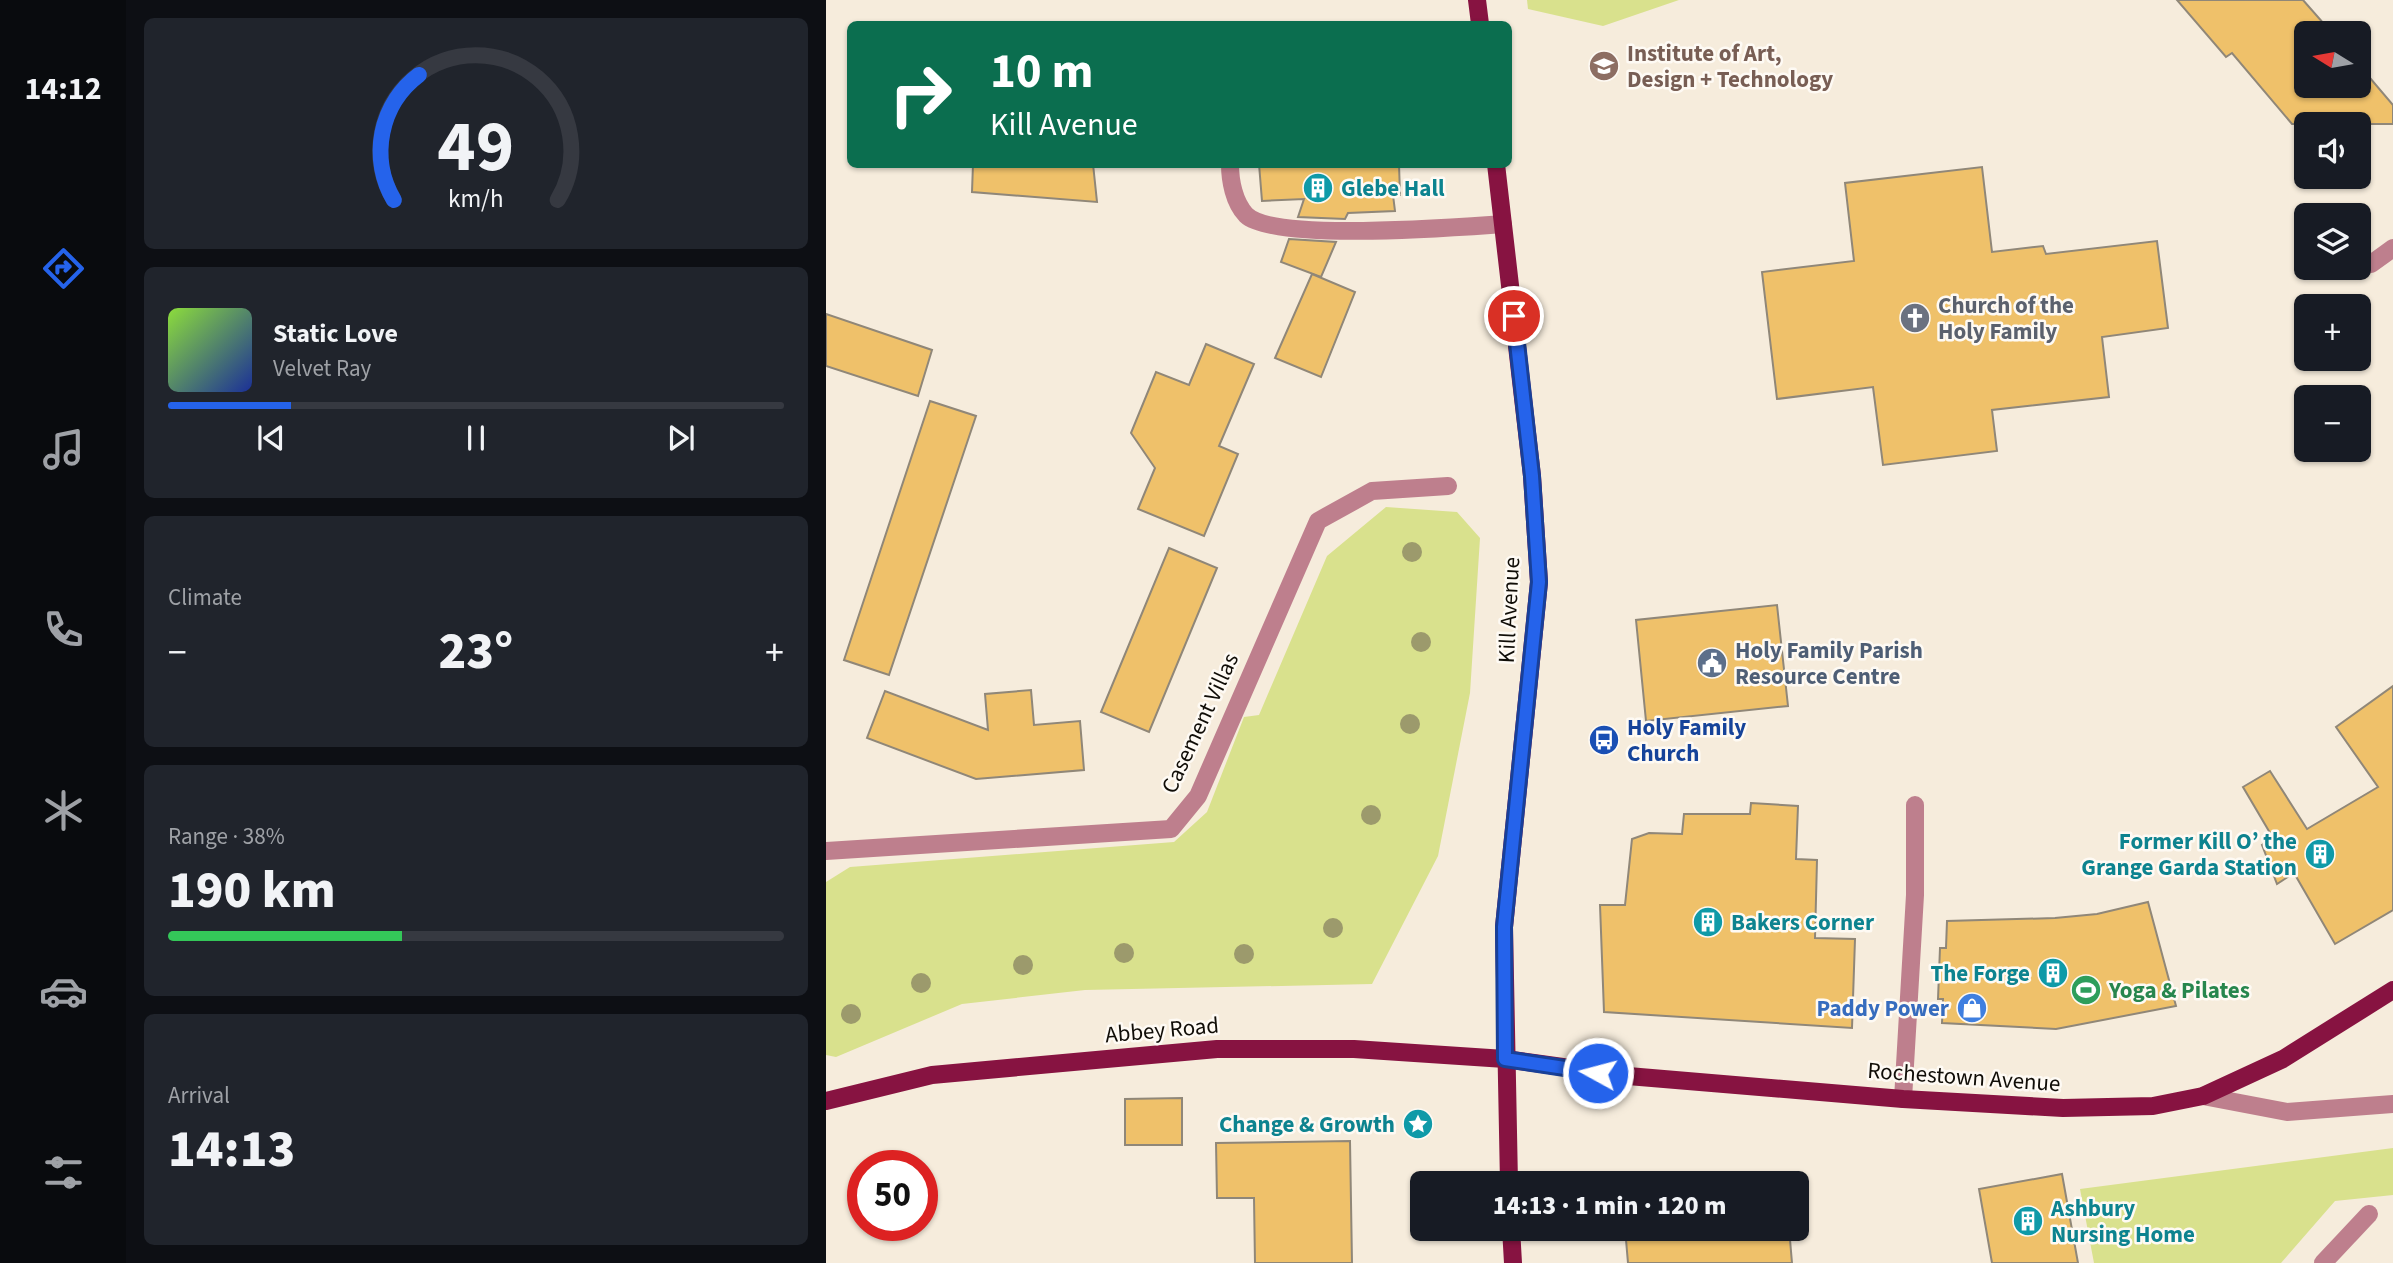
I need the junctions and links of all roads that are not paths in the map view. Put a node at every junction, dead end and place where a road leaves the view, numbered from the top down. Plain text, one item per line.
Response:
1 (1477, 0) edge
2 (1480, 21) edge
3 (1231, 168) edge
4 (1496, 168) edge
5 (1503, 224) junction
6 (2393, 248) edge
7 (2371, 264) dead end
8 (1448, 486) dead end
9 (1915, 805) dead end
10 (826, 851) edge
11 (2393, 990) edge
12 (1505, 1059) junction
13 (2203, 1096) junction
14 (1903, 1099) junction
15 (826, 1101) edge
16 (2393, 1104) edge
17 (1509, 1171) edge
18 (2370, 1214) dead end
19 (1512, 1241) edge
20 (1513, 1263) edge
21 (2323, 1263) edge

1 - 2 main road
3 - 5 street
4 - 5 main road, Kill Avenue
5 - 12 main road, Kill Avenue
6 - 7 street
8 - 10 street, Casement Villas
9 - 14 street
11 - 13 main road, Rochestown Avenue
12 - 14 main road, Rochestown Avenue
12 - 15 main road, Abbey Road
12 - 17 main road, Kill Avenue
13 - 14 main road, Rochestown Avenue
13 - 16 street
18 - 21 street
19 - 20 main road

